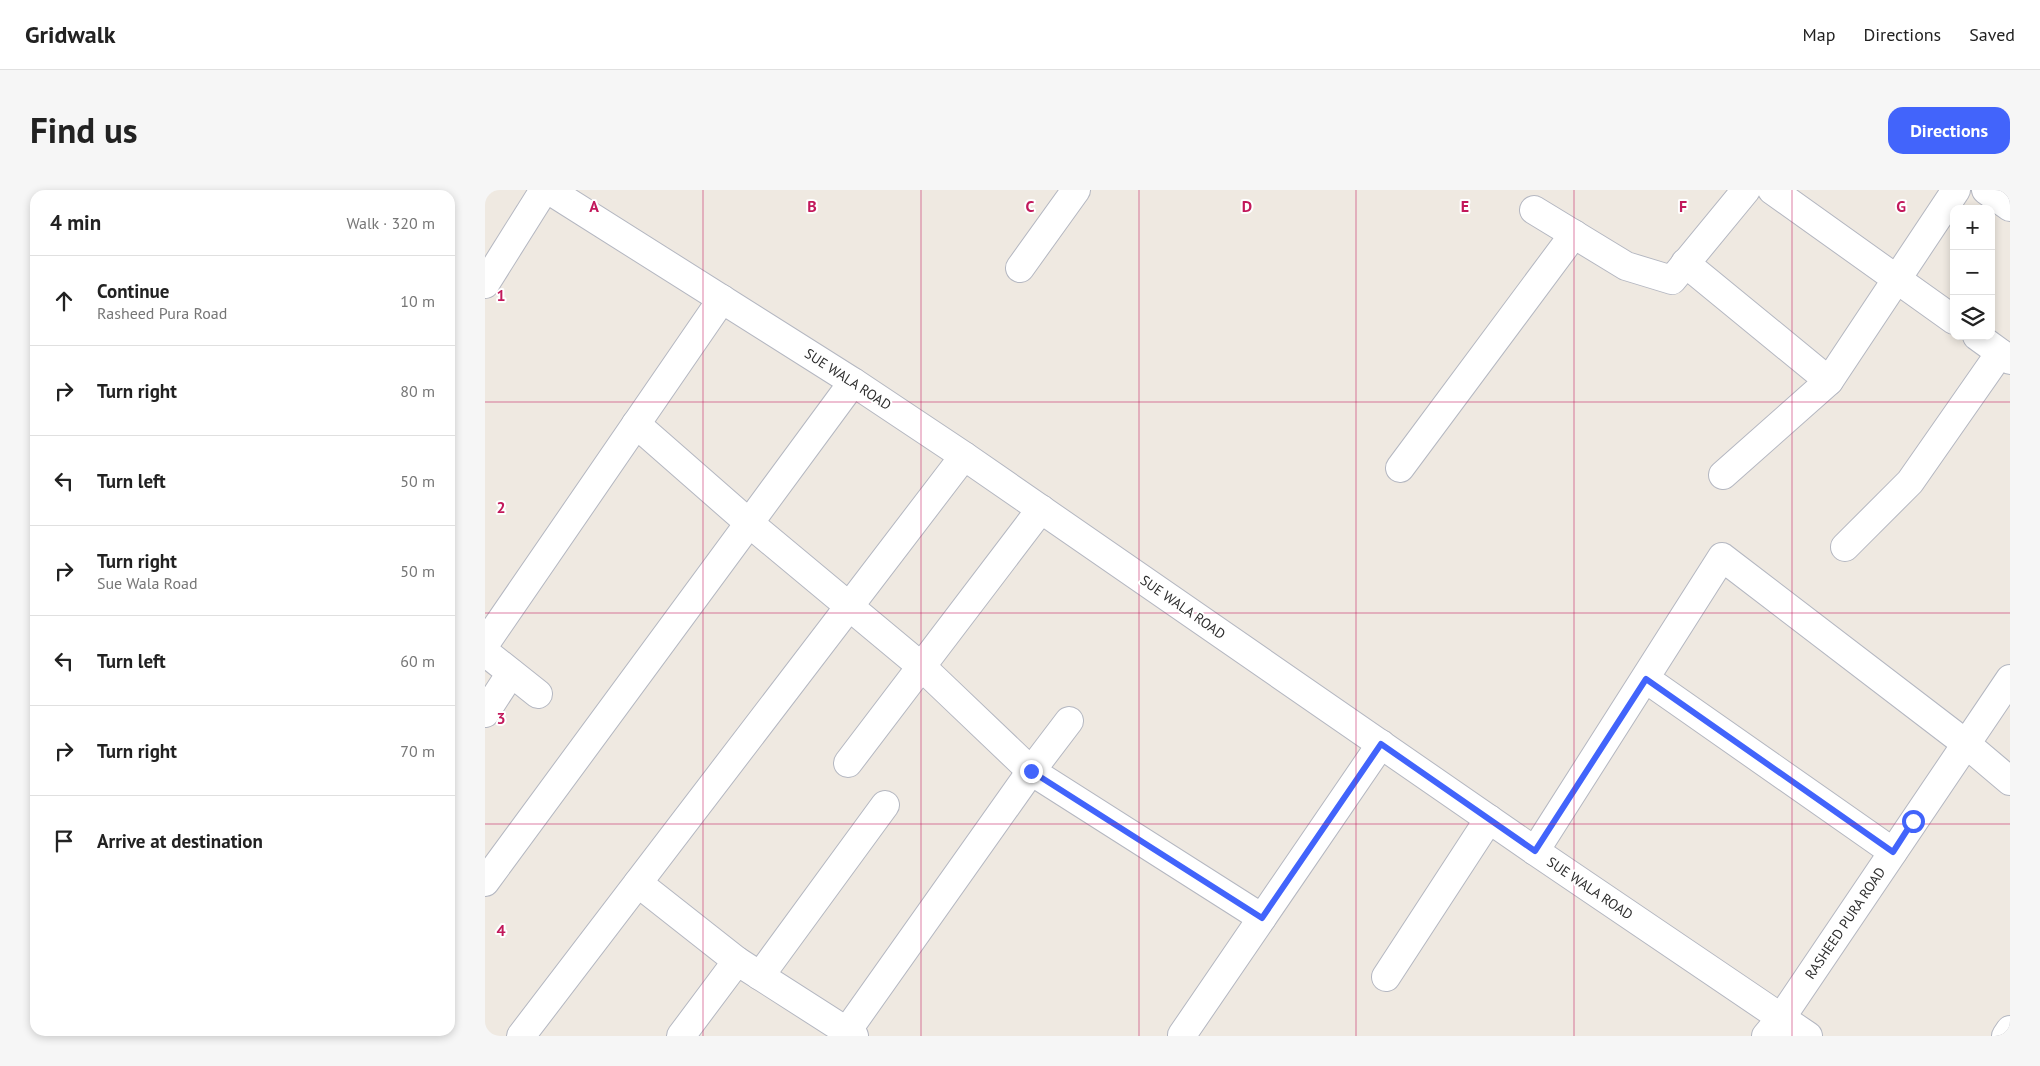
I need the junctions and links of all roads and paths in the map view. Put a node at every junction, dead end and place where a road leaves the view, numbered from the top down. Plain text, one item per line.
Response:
1 (544, 190) edge
2 (549, 190) edge
3 (1076, 190) edge
4 (1746, 190) edge
5 (1772, 190) edge
6 (1955, 190) edge
7 (1986, 190) edge
8 (2010, 207) edge
9 (1534, 210) dead end
10 (1574, 234) junction
11 (1685, 263) junction
12 (1020, 268) dead end
13 (1895, 278) junction
14 (485, 284) edge
15 (722, 299) junction
16 (1950, 317) edge
17 (1983, 340) edge
18 (2005, 356) edge
19 (1829, 381) junction
20 (853, 382) junction
21 (637, 424) junction
22 (964, 456) junction
23 (1400, 468) dead end
24 (1723, 475) dead end
25 (1041, 509) junction
26 (749, 523) junction
27 (1845, 547) dead end
28 (849, 606) junction
29 (485, 644) edge
30 (485, 652) edge
31 (921, 667) junction
32 (511, 673) junction
33 (1646, 679) junction
34 (2010, 679) edge
35 (539, 694) dead end
36 (485, 713) edge
37 (1069, 721) dead end
38 (1381, 744) junction
39 (1965, 744) junction
40 (848, 763) dead end
41 (1031, 771) junction
42 (2010, 781) edge
43 (885, 805) dead end
44 (1489, 819) junction
45 (1535, 851) junction
46 (1893, 852) junction
47 (485, 882) edge
48 (638, 883) junction
49 (1262, 918) junction
50 (737, 961) junction
51 (760, 976) junction
52 (1385, 978) dead end
53 (1773, 1027) edge
54 (2010, 1030) edge
55 (851, 1034) edge
56 (1182, 1034) dead end
57 (521, 1036) edge
58 (681, 1036) edge
59 (1808, 1036) edge
60 (2006, 1036) edge

1 - 14 street
2 - 15 street, SUE WALA ROAD
3 - 12 street
4 - 11 street
5 - 13 street
6 - 13 street
7 - 8 street
9 - 10 street
10 - 11 street
10 - 23 street
11 - 19 street
13 - 16 street
13 - 19 street
15 - 20 street, SUE WALA ROAD
15 - 21 street
17 - 18 street
18 - 27 street
19 - 24 street
20 - 22 street, SUE WALA ROAD
20 - 26 street
21 - 26 street
21 - 29 street
22 - 25 street, SUE WALA ROAD
22 - 28 street
25 - 31 street
25 - 38 street, SUE WALA ROAD
26 - 28 street
26 - 47 street
28 - 31 street
28 - 48 street
30 - 32 street
31 - 40 street
31 - 41 street
32 - 35 street
32 - 36 street
33 - 39 street
33 - 45 street
33 - 46 street
34 - 39 street, RASHEED PURA ROAD
37 - 41 street
38 - 44 street, SUE WALA ROAD
38 - 49 street
39 - 42 street
39 - 46 street, RASHEED PURA ROAD
41 - 49 street
41 - 55 street
43 - 51 street
44 - 45 street, SUE WALA ROAD
44 - 52 street
45 - 53 street, SUE WALA ROAD
46 - 53 street, RASHEED PURA ROAD
48 - 50 street
48 - 57 street
49 - 56 street
50 - 51 street
50 - 58 street
51 - 55 street
53 - 59 street, SUE WALA ROAD
54 - 60 street

